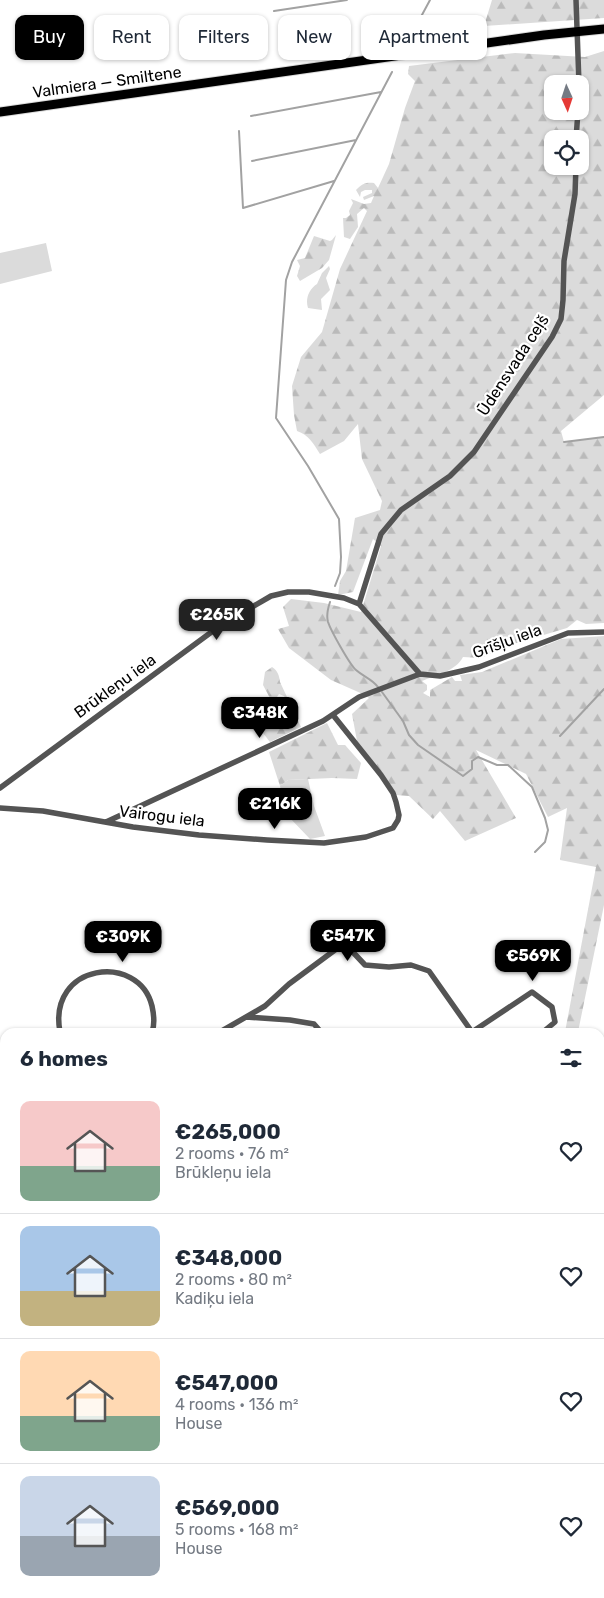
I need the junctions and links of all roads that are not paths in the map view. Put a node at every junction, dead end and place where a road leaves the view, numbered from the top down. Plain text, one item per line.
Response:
1 (576, 0) edge
2 (604, 29) edge
3 (577, 31) junction
4 (579, 75) edge
5 (0, 112) edge
6 (576, 175) edge
7 (359, 604) junction
8 (604, 632) edge
9 (420, 674) junction
10 (333, 715) junction
11 (0, 788) edge
12 (0, 808) edge
13 (106, 822) junction
14 (246, 1017) junction
15 (59, 1028) edge
16 (152, 1028) edge
17 (227, 1028) edge
18 (318, 1028) edge
19 (469, 1028) edge
20 (478, 1028) edge
21 (547, 1028) edge

1 - 3 street
2 - 3 main road, Valmiera — Smiltene
3 - 4 street
3 - 5 main road, Valmiera — Smiltene
6 - 7 street, Ūdensvada ceļš
7 - 9 street
7 - 11 street, Brūkleņu iela
8 - 9 street, Grīšļu iela
9 - 10 street
10 - 13 street
10 - 13 street, Vairogu iela
12 - 13 street, Vairogu iela
14 - 17 street
14 - 18 street
14 - 19 street
15 - 16 street
20 - 21 street

